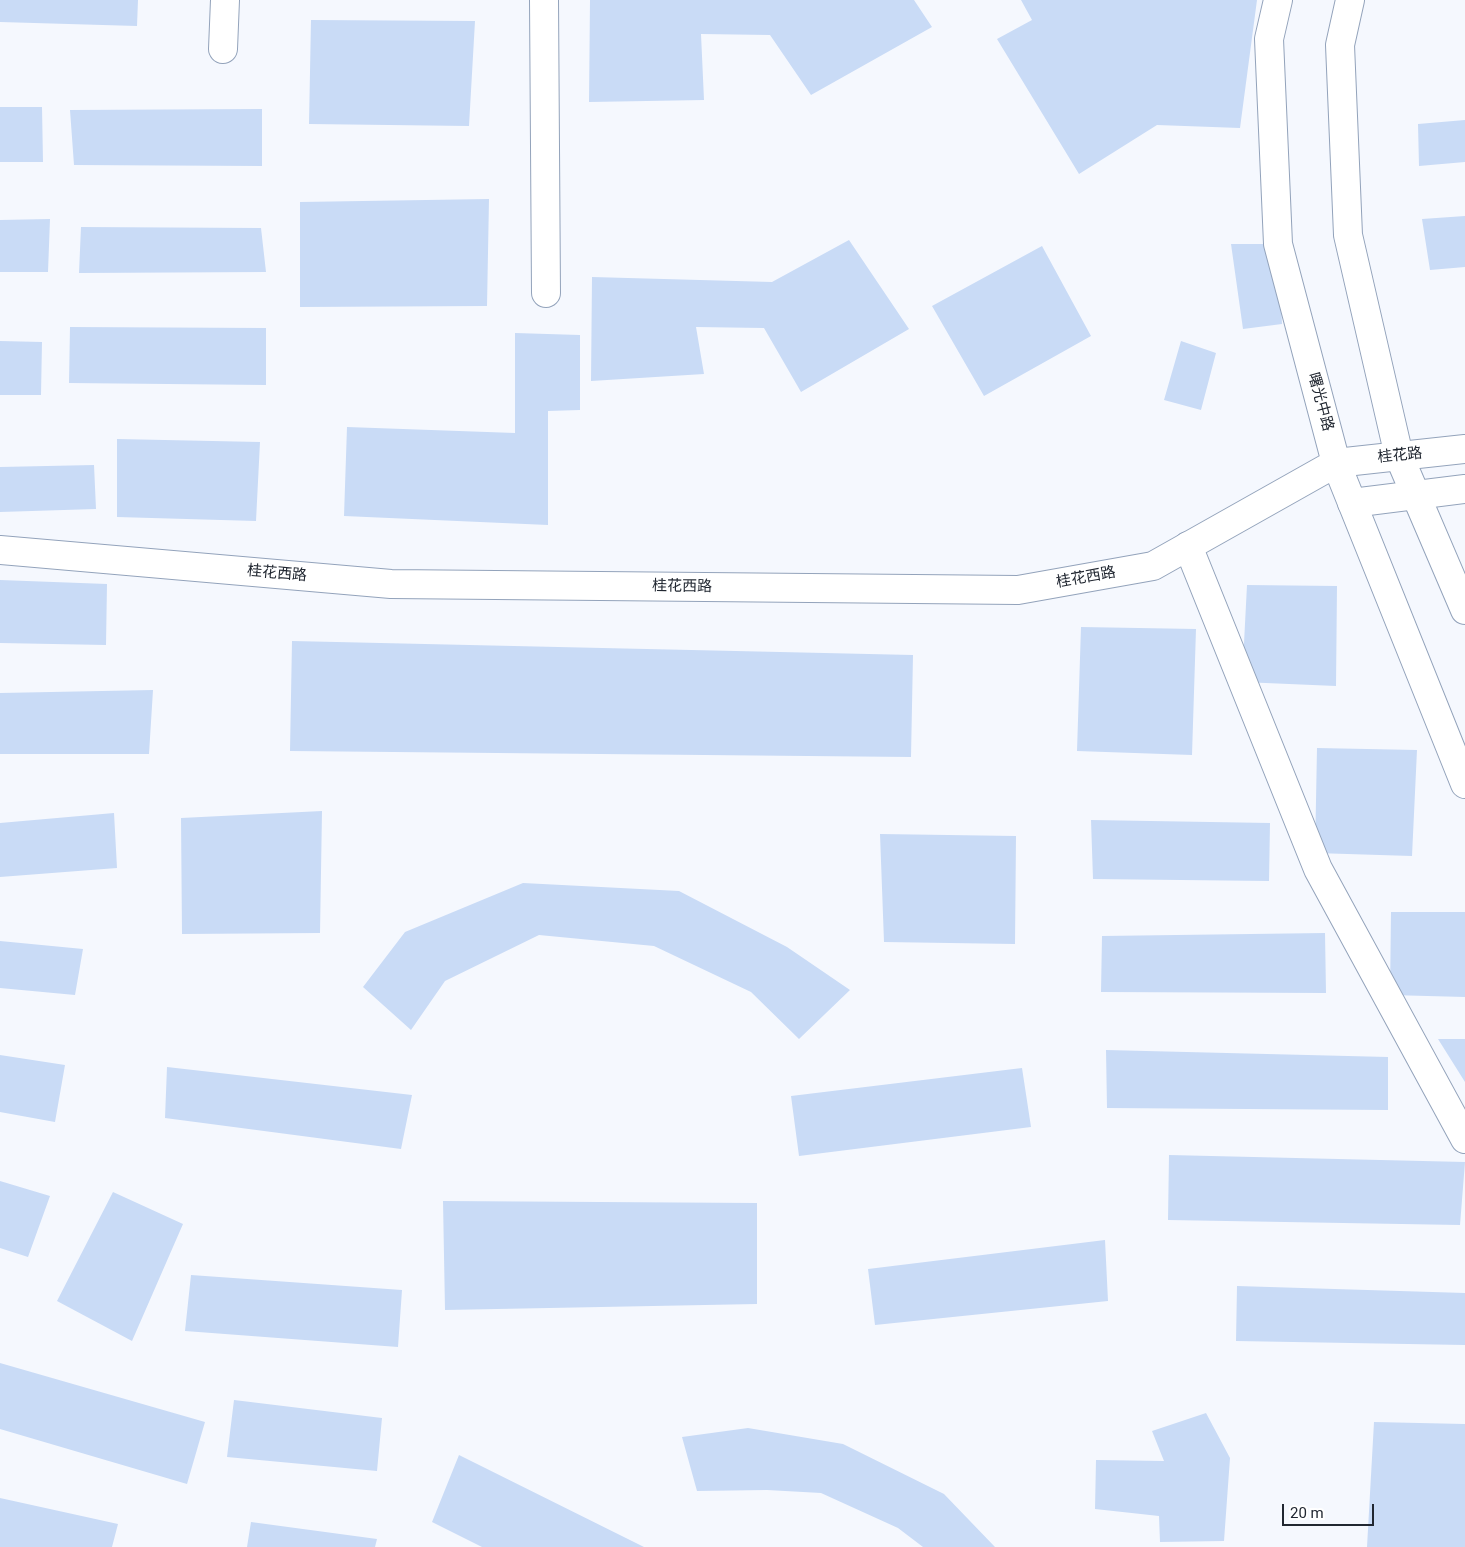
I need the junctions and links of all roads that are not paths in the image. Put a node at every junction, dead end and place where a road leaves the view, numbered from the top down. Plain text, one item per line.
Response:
1 (225, 0) edge
2 (544, 0) edge
3 (1278, 0) edge
4 (1350, 0) edge
5 (223, 49) dead end
6 (546, 293) dead end
7 (1465, 449) edge
8 (1399, 456) junction
9 (1336, 463) junction
10 (1465, 490) edge
11 (1416, 494) junction
12 (1352, 502) junction
13 (1188, 546) junction
14 (0, 550) edge
15 (1465, 610) edge
16 (1465, 784) edge
17 (1465, 1139) edge

1 - 5 street
2 - 6 street
3 - 9 street, 曙光中路
4 - 8 street
7 - 8 street, 桂花路
8 - 9 street, 桂花路
8 - 11 street
9 - 12 street, 曙光中路
9 - 13 street, 桂花西路
10 - 11 street
11 - 12 street
11 - 15 street
12 - 16 street, 曙光中路
13 - 14 street, 桂花西路
13 - 17 street

